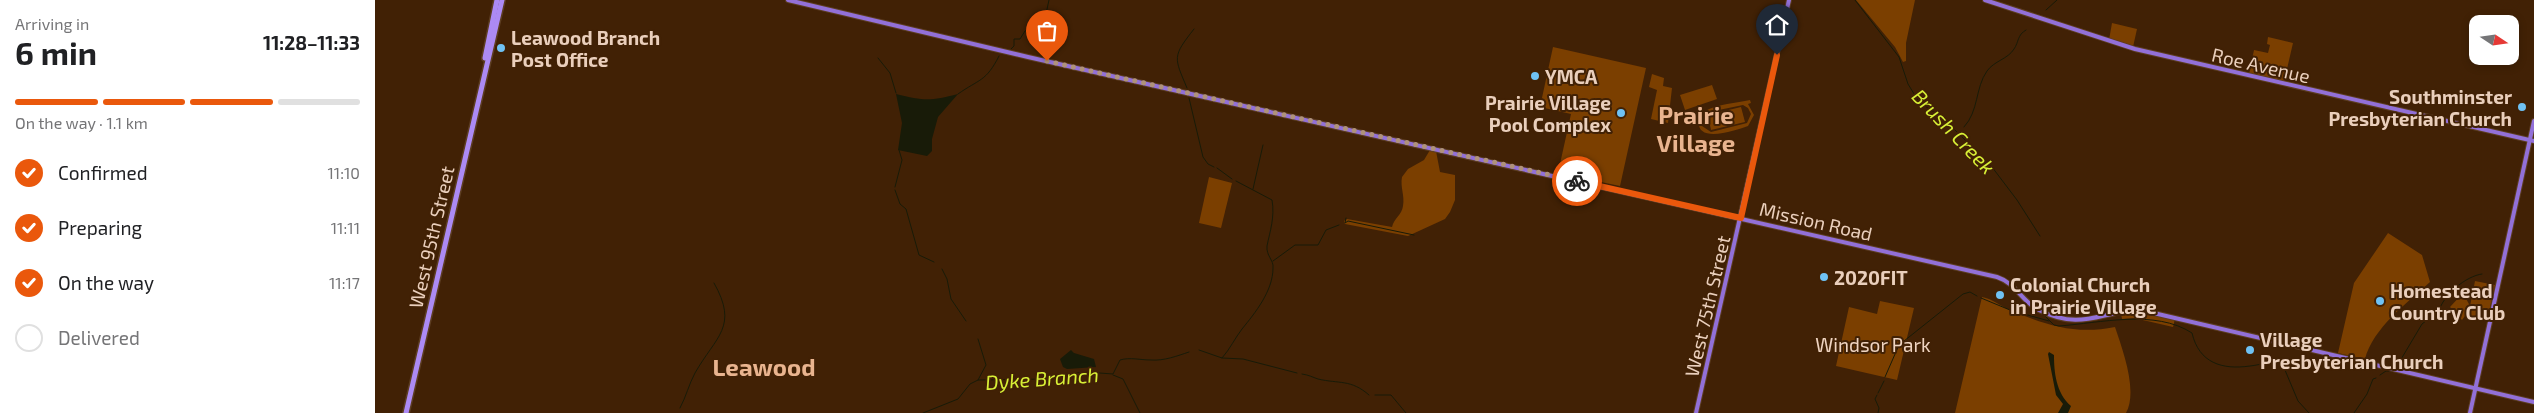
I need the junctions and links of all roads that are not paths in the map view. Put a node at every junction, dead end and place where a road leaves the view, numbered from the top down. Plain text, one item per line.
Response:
1 (497, 0) edge
2 (502, 0) edge
3 (788, 0) edge
4 (1789, 0) edge
5 (1985, 0) edge
6 (484, 68) junction
7 (2534, 121) edge
8 (2532, 141) edge
9 (1741, 218) junction
10 (2476, 387) junction
11 (2534, 402) edge
12 (406, 413) edge
13 (1696, 413) edge
14 (2471, 413) edge

1 - 6 main road, West 95th Street
2 - 6 main road, West 95th Street
3 - 9 main road, Mission Road
4 - 9 main road, West 75th Street
5 - 8 main road, Roe Avenue
6 - 12 main road, West 95th Street
7 - 8 main road
8 - 10 main road
9 - 10 main road, Mission Road
9 - 13 main road, West 75th Street
10 - 11 main road, Mission Road
10 - 14 main road

